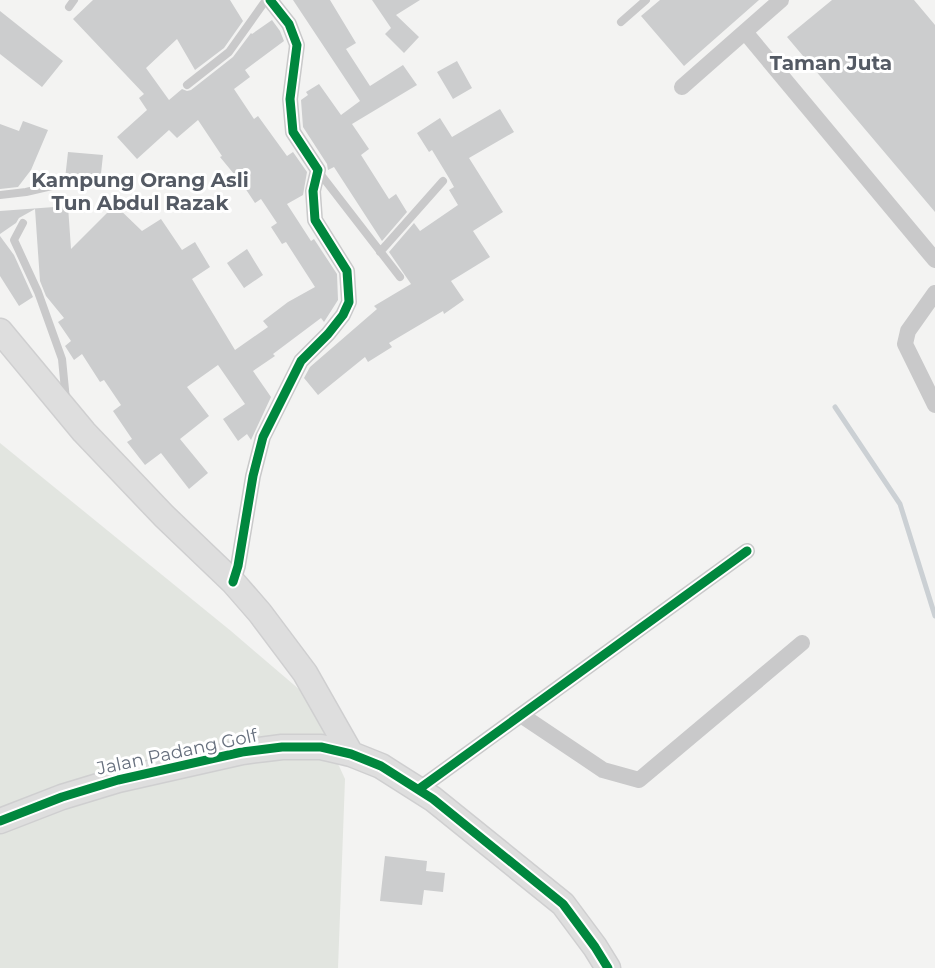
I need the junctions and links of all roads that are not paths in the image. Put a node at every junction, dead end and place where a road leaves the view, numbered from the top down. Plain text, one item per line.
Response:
1 (268, 0) edge
2 (646, 0) edge
3 (781, 0) edge
4 (621, 22) dead end
5 (745, 32) junction
6 (188, 86) dead end
7 (682, 87) dead end
8 (318, 170) junction
9 (443, 181) dead end
10 (56, 185) dead end
11 (0, 195) edge
12 (23, 223) dead end
13 (380, 252) junction
14 (935, 261) edge
15 (400, 278) dead end
16 (935, 293) edge
17 (0, 331) edge
18 (935, 405) edge
19 (67, 412) junction
20 (747, 551) dead end
21 (233, 582) junction
22 (802, 643) dead end
23 (521, 715) junction
24 (351, 754) junction
25 (419, 789) junction
26 (0, 821) edge
27 (608, 968) edge

1 - 6 lane
1 - 8 street
2 - 4 lane
3 - 5 street
5 - 7 street
5 - 14 street
8 - 13 lane
8 - 21 street
9 - 13 lane
10 - 11 lane
12 - 19 lane
13 - 15 lane
16 - 18 street
17 - 19 street
19 - 21 street
20 - 23 street
21 - 24 street
22 - 23 street
23 - 25 street
24 - 25 street, Jalan Padang Golf
24 - 26 street, Jalan Padang Golf
25 - 27 street, Jalan Padang Golf

